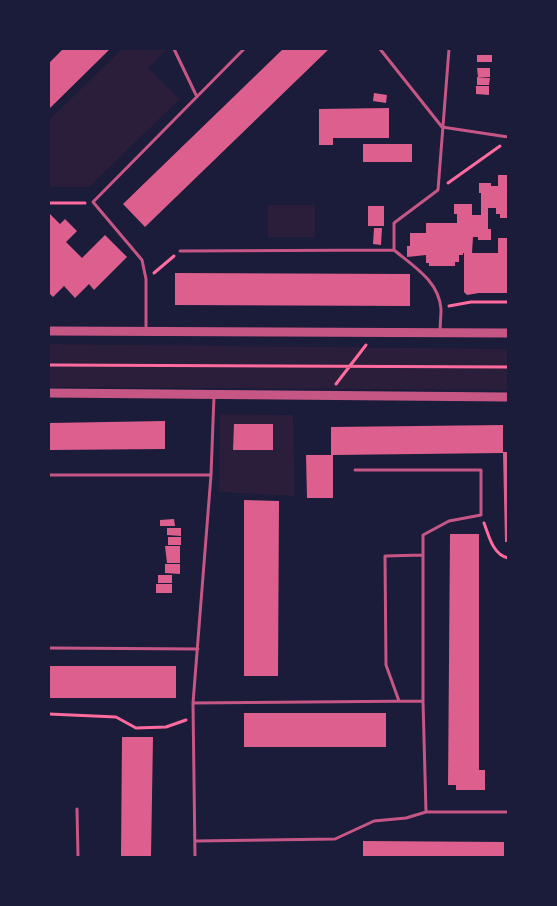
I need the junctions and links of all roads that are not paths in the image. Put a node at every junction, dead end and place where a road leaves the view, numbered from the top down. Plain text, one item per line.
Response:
1 (174, 49) edge
2 (244, 49) edge
3 (380, 49) edge
4 (449, 49) edge
5 (197, 98) junction
6 (442, 127) junction
7 (508, 136) edge
8 (394, 250) junction
9 (180, 251) road end
10 (49, 331) edge
11 (146, 331) junction
12 (440, 333) junction
13 (508, 333) edge
14 (49, 393) edge
15 (214, 394) junction
16 (508, 397) edge
17 (355, 470) dead end
18 (49, 475) edge
19 (211, 475) junction
20 (423, 555) junction
21 (49, 648) edge
22 (198, 649) junction
23 (399, 701) junction
24 (423, 701) junction
25 (193, 703) junction
26 (77, 809) dead end
27 (426, 812) junction
28 (508, 812) edge
29 (196, 841) junction
30 (78, 857) edge
31 (195, 857) edge

1 - 5 lane
2 - 5 lane
3 - 6 lane
4 - 6 lane
5 - 11 lane
6 - 7 lane
6 - 8 lane
8 - 9 lane
8 - 12 lane
10 - 11 street
11 - 12 street
12 - 13 street
14 - 15 street
15 - 16 street
15 - 19 lane
17 - 20 lane
18 - 19 lane
19 - 22 lane
20 - 23 lane
20 - 24 lane
21 - 22 lane
22 - 25 lane
23 - 24 lane
23 - 25 lane
24 - 27 lane
25 - 29 lane
26 - 30 lane
27 - 28 lane
27 - 29 lane
29 - 31 lane

